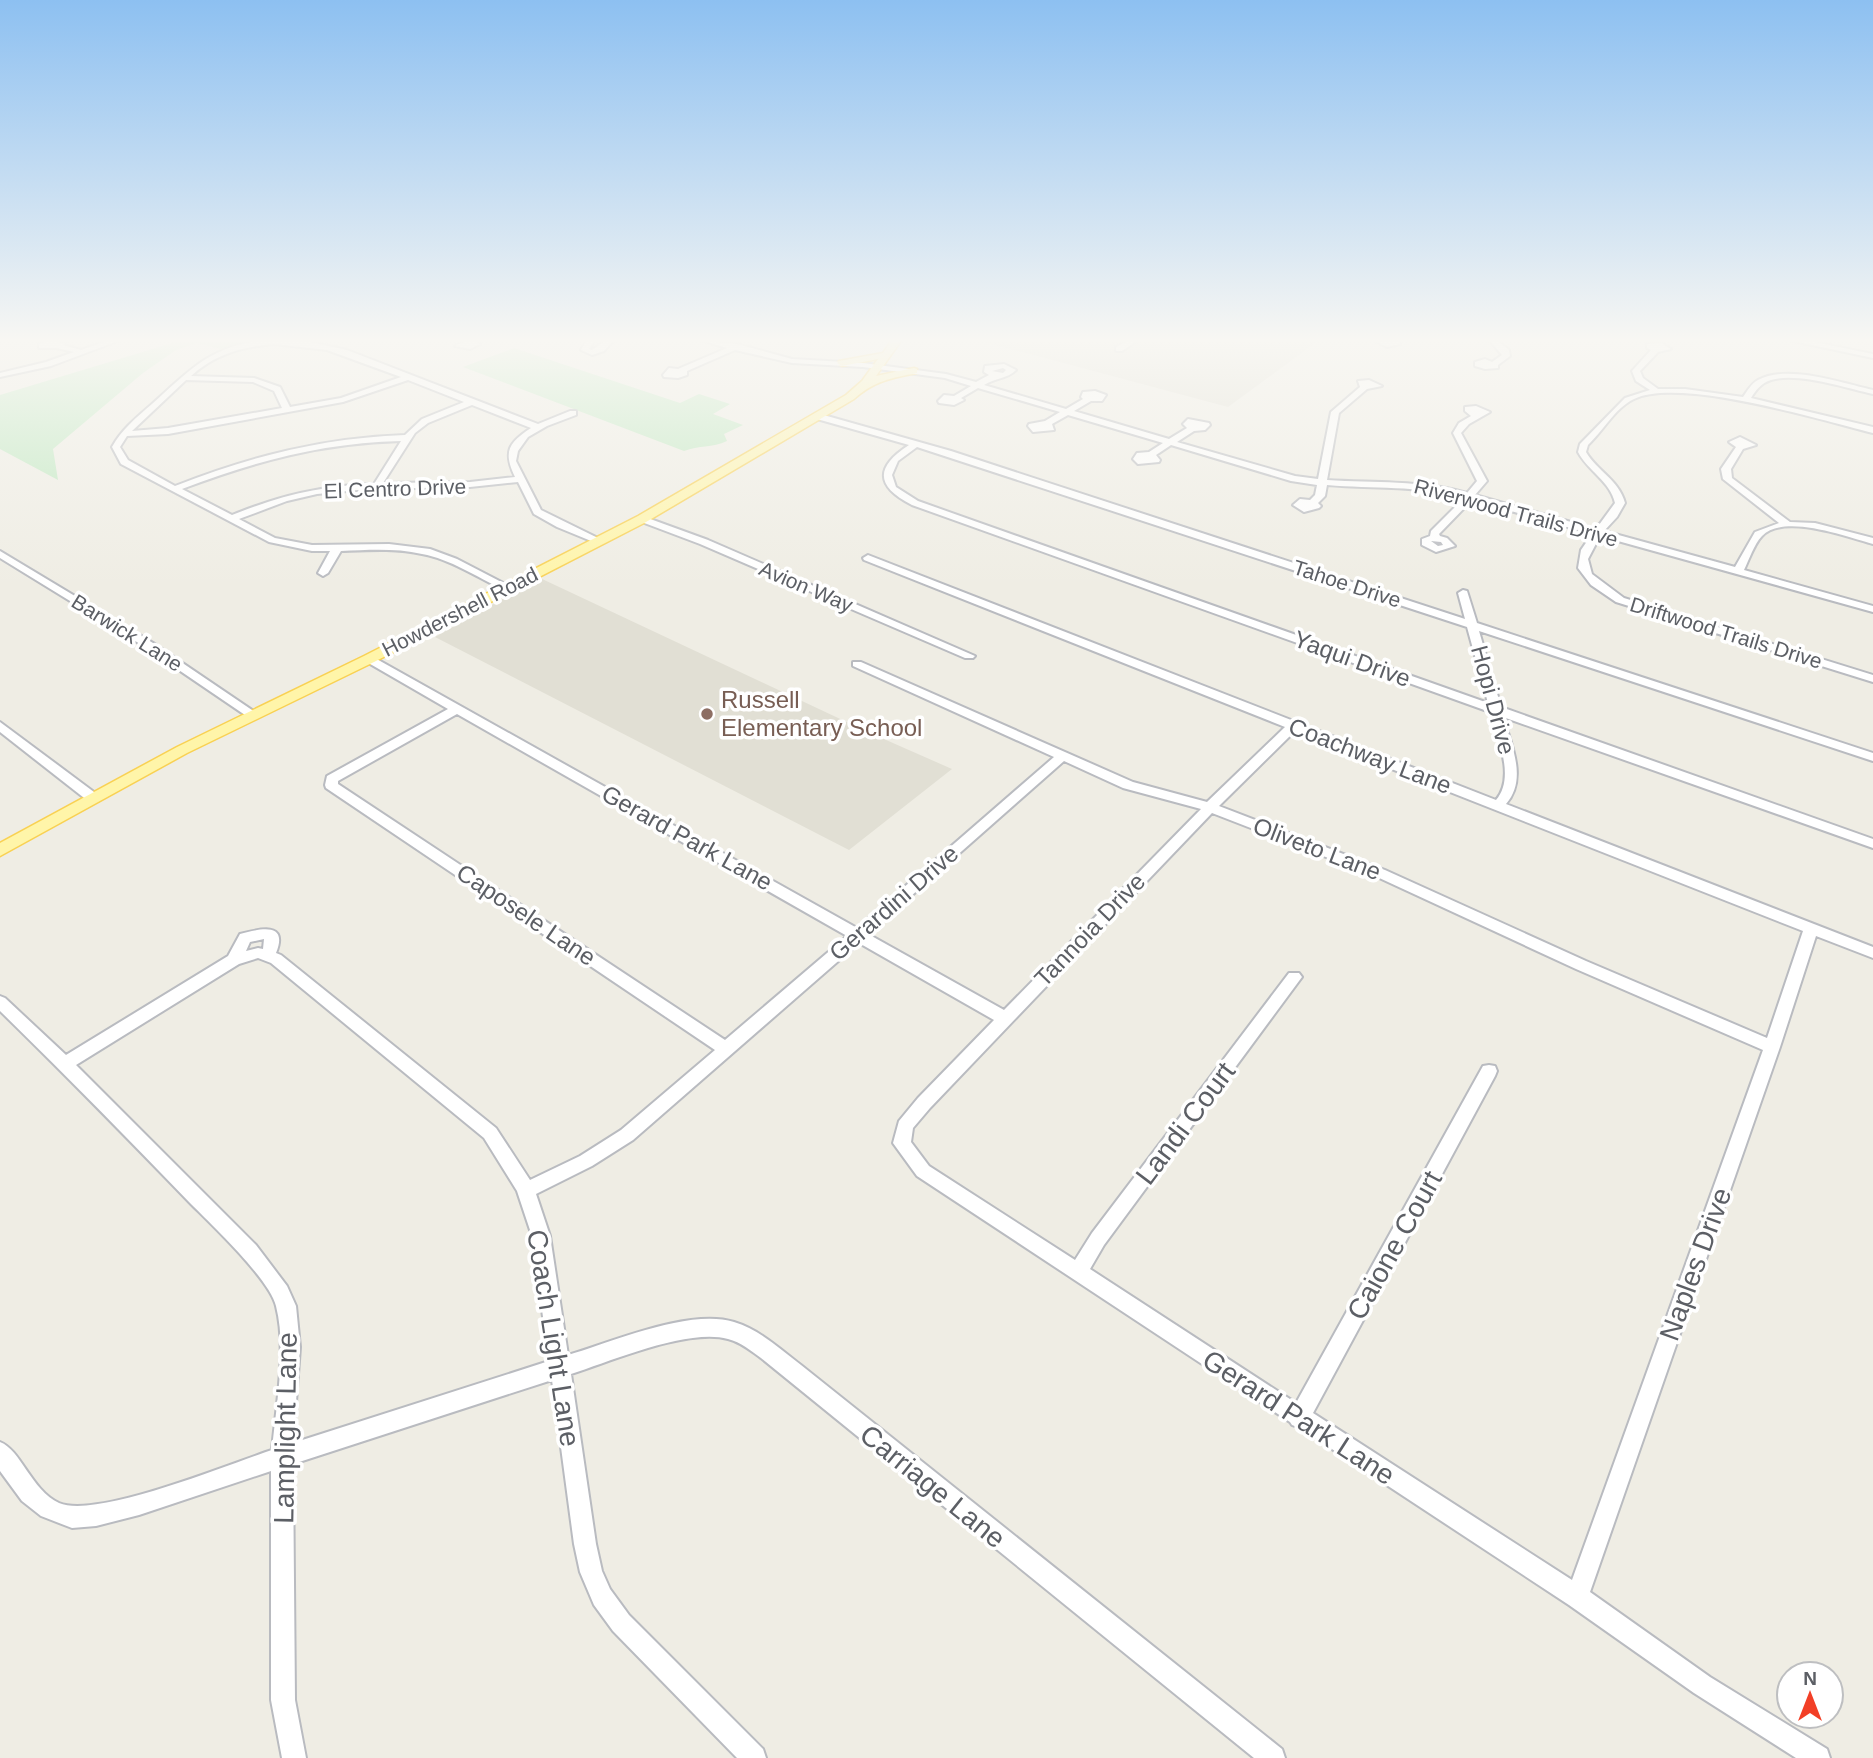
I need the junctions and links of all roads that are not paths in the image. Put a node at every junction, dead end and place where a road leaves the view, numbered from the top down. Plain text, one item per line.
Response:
1 (135, 423) edge
2 (213, 423) edge
3 (423, 423) edge
4 (526, 423) edge
5 (550, 423) edge
6 (809, 423) edge
7 (841, 423) edge
8 (1104, 423) edge
9 (1333, 423) edge
10 (1464, 423) edge
11 (1604, 423) edge
12 (1843, 423) edge
13 (539, 428) junction
14 (1192, 428) dead end
15 (1873, 430) edge
16 (124, 433) junction
17 (408, 438) junction
18 (1170, 443) junction
19 (916, 444) junction
20 (1741, 446) dead end
21 (1151, 455) dead end
22 (520, 479) junction
23 (1321, 483) junction
24 (376, 488) junction
25 (175, 489) junction
26 (1469, 497) junction
27 (1313, 503) dead end
28 (231, 519) junction
29 (642, 519) junction
30 (1788, 525) junction
31 (1597, 534) junction
32 (1435, 538) dead end
33 (599, 541) junction
34 (1873, 541) edge
35 (337, 548) junction
36 (0, 554) edge
37 (868, 558) dead end
38 (1738, 571) junction
39 (323, 573) dead end
40 (506, 587) junction
41 (1463, 593) dead end
42 (1873, 608) edge
43 (1473, 625) junction
44 (969, 656) dead end
45 (369, 659) junction
46 (857, 664) dead end
47 (1873, 679) edge
48 (458, 708) junction
49 (1496, 710) junction
50 (252, 714) junction
51 (0, 726) edge
52 (1293, 726) junction
53 (1062, 756) junction
54 (1873, 757) edge
55 (93, 798) junction
56 (1498, 805) junction
57 (1210, 807) junction
58 (1873, 844) edge
59 (0, 850) edge
60 (1811, 929) junction
61 (858, 934) junction
62 (1873, 953) edge
63 (1294, 977) dead end
64 (0, 1002) edge
65 (1004, 1018) junction
66 (1772, 1047) junction
67 (726, 1049) junction
68 (65, 1064) junction
69 (1489, 1071) dead end
70 (902, 1143) joint
71 (526, 1191) junction
72 (1078, 1271) junction
73 (560, 1368) junction
74 (1299, 1419) junction
75 (0, 1452) edge
76 (282, 1457) junction
77 (1577, 1597) junction
78 (294, 1758) edge
79 (754, 1758) edge
80 (1273, 1758) edge
81 (1818, 1758) edge

1 - 16 street
2 - 16 street
3 - 17 street
4 - 13 street
5 - 13 street
6 - 29 main road, Howdershell Road
7 - 19 street, Tahoe Drive
8 - 18 street, Riverwood Trails Drive
9 - 23 street
10 - 26 street
11 - 31 street, Driftwood Trails Drive
12 - 15 street
13 - 22 street
14 - 18 street
16 - 25 street
17 - 24 street
17 - 25 street
18 - 21 street
18 - 23 street, Riverwood Trails Drive
19 - 43 street, Tahoe Drive
19 - 49 street, Yaqui Drive
20 - 30 street
22 - 24 street, El Centro Drive
22 - 33 street
23 - 26 street, Riverwood Trails Drive
23 - 27 street
24 - 28 street, El Centro Drive
25 - 28 street
26 - 31 street, Riverwood Trails Drive
26 - 32 street
28 - 35 street
29 - 33 main road, Howdershell Road
29 - 44 street, Avion Way
30 - 34 street
30 - 38 street
31 - 38 street, Riverwood Trails Drive
31 - 47 street, Driftwood Trails Drive
33 - 40 main road, Howdershell Road
35 - 39 street
35 - 40 street
36 - 50 street, Barwick Lane
37 - 52 street, Coachway Lane
38 - 42 street, Riverwood Trails Drive
40 - 45 main road, Howdershell Road
41 - 43 street, Hopi Drive
43 - 49 street, Hopi Drive
43 - 54 street, Tahoe Drive
45 - 48 street, Gerard Park Lane
45 - 50 main road, Howdershell Road
46 - 53 street, Oliveto Lane
48 - 61 street, Gerard Park Lane
48 - 67 street, Caposele Lane
49 - 56 street, Hopi Drive
49 - 58 street, Yaqui Drive
50 - 55 main road, Howdershell Road
51 - 55 street
52 - 56 street, Coachway Lane
52 - 57 street, Tannoia Drive
53 - 57 street, Oliveto Lane
53 - 61 street, Gerardini Drive
55 - 59 main road, Howdershell Road
56 - 60 street, Coachway Lane
57 - 65 street, Tannoia Drive
57 - 66 street, Oliveto Lane
60 - 62 street, Coachway Lane
60 - 66 street, Naples Drive
61 - 65 street, Gerard Park Lane
61 - 67 street, Gerardini Drive
63 - 72 street, Landi Court
64 - 68 street, Lamplight Lane
65 - 70 street, Tannoia Drive
66 - 77 street, Naples Drive
67 - 71 street, Gerardini Drive
68 - 71 street, Coach Light Lane
68 - 76 street, Lamplight Lane
69 - 74 street, Caione Court
70 - 72 street, Gerard Park Lane
71 - 73 street, Coach Light Lane
72 - 74 street, Gerard Park Lane
73 - 76 street, Carriage Lane
73 - 79 street, Coach Light Lane
73 - 80 street, Carriage Lane
74 - 77 street, Gerard Park Lane
75 - 76 street, Carriage Lane
76 - 78 street, Lamplight Lane
77 - 81 street, Gerard Park Lane

